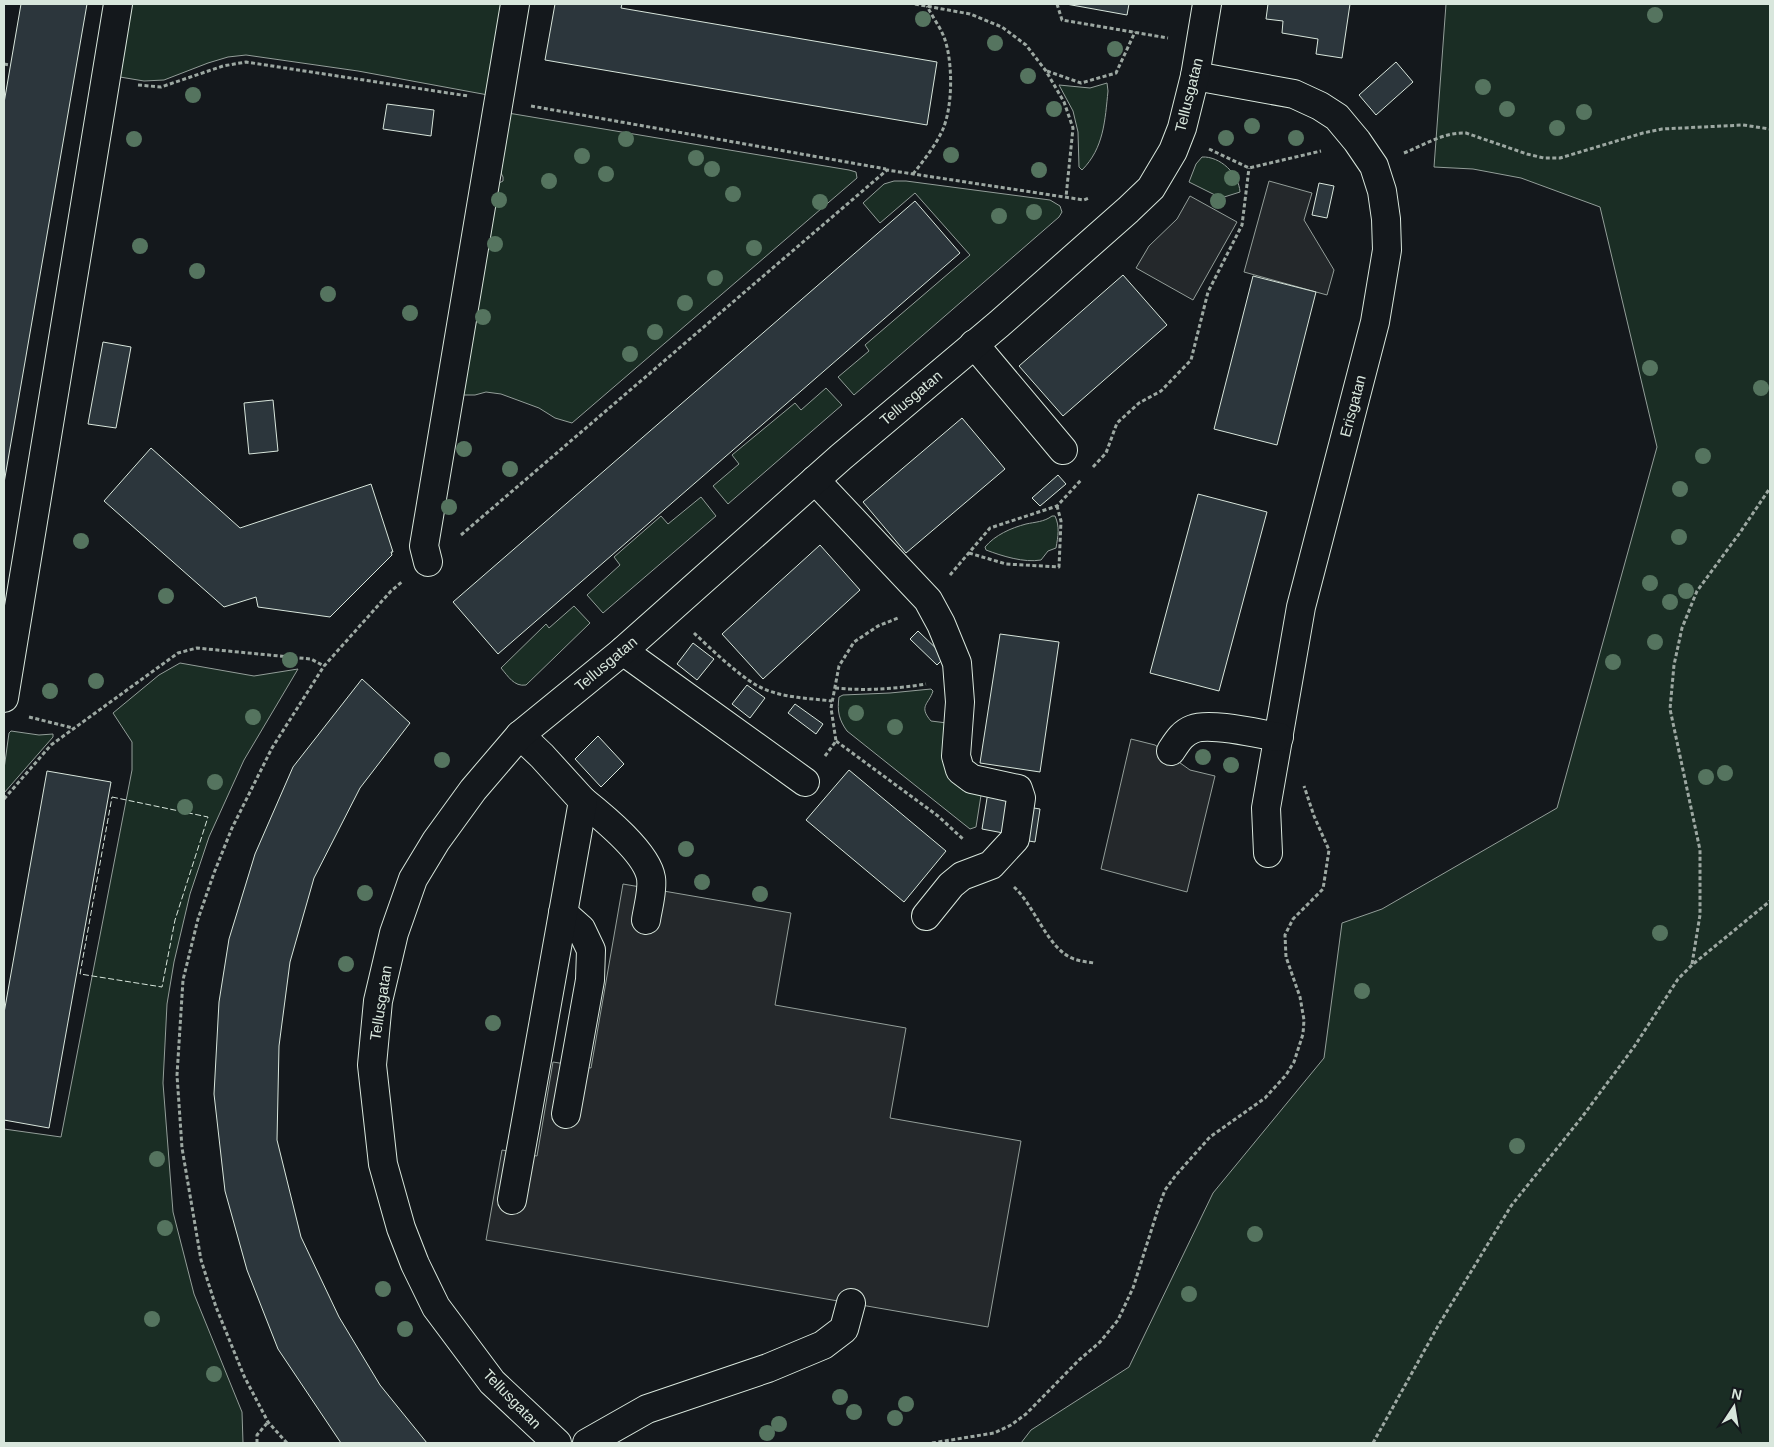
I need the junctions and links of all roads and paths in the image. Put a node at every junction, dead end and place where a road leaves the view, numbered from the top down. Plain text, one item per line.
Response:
1 (118, 4) edge
2 (515, 4) edge
3 (915, 4) edge
4 (1057, 4) edge
5 (1207, 4) edge
6 (927, 6) junction
7 (1135, 32) junction
8 (1201, 44) junction
9 (4, 64) edge
10 (10, 65) dead end
11 (1046, 71) junction
12 (1195, 76) junction
13 (1770, 129) edge
14 (1178, 137) junction
15 (1357, 141) junction
16 (1413, 150) dead end
17 (1249, 168) junction
18 (913, 174) junction
19 (1066, 197) junction
20 (1093, 197) dead end
21 (974, 344) junction
22 (1063, 450) dead end
23 (815, 480) junction
24 (1770, 488) edge
25 (1056, 506) junction
26 (969, 553) junction
27 (428, 562) junction
28 (928, 600) junction
29 (670, 609) junction
30 (623, 651) junction
31 (324, 666) junction
32 (958, 678) junction
33 (835, 688) junction
34 (832, 701) junction
35 (13, 708) edge
36 (73, 728) junction
37 (520, 736) junction
38 (1279, 737) junction
39 (1171, 751) dead end
40 (805, 782) joint
41 (4, 800) edge
42 (583, 802) junction
43 (1268, 853) dead end
44 (1770, 901) edge
45 (563, 912) junction
46 (926, 916) dead end
47 (646, 920) dead end
48 (1692, 965) junction
49 (566, 1114) dead end
50 (512, 1200) dead end
51 (851, 1303) dead end
52 (268, 1422) junction
53 (257, 1443) edge
54 (287, 1443) edge
55 (557, 1443) edge
56 (587, 1443) edge
57 (1373, 1443) edge

1 - 35 street
2 - 27 street
3 - 6 path
4 - 7 path
5 - 8 street, Tellusgatan
6 - 11 path
6 - 18 path
7 - 8 path
7 - 11 path
8 - 12 street, Tellusgatan
9 - 10 path
11 - 19 path
12 - 14 street, Tellusgatan
12 - 15 street, Erisgatan
13 - 16 path
14 - 17 path
14 - 21 street, Tellusgatan
15 - 17 path
15 - 38 street, Erisgatan
17 - 25 path
18 - 19 path
18 - 27 path
19 - 20 path
21 - 22 street
21 - 23 street, Tellusgatan
23 - 28 street
23 - 29 street, Tellusgatan
24 - 48 path
25 - 26 path
25 - 26 path
26 - 28 path
27 - 31 path
28 - 32 street
28 - 33 path
29 - 30 street, Tellusgatan
29 - 34 path
30 - 37 street, Tellusgatan
30 - 40 street
31 - 36 path
31 - 52 path
32 - 33 path
32 - 46 street
33 - 34 path
34 - 40 path
35 - 36 path
36 - 41 path
37 - 42 street
37 - 55 street, Tellusgatan
38 - 39 street
38 - 43 street, Erisgatan
42 - 45 street
42 - 47 street
44 - 48 path
45 - 49 street
45 - 50 street
48 - 57 path
51 - 56 street
52 - 53 path
52 - 54 path

